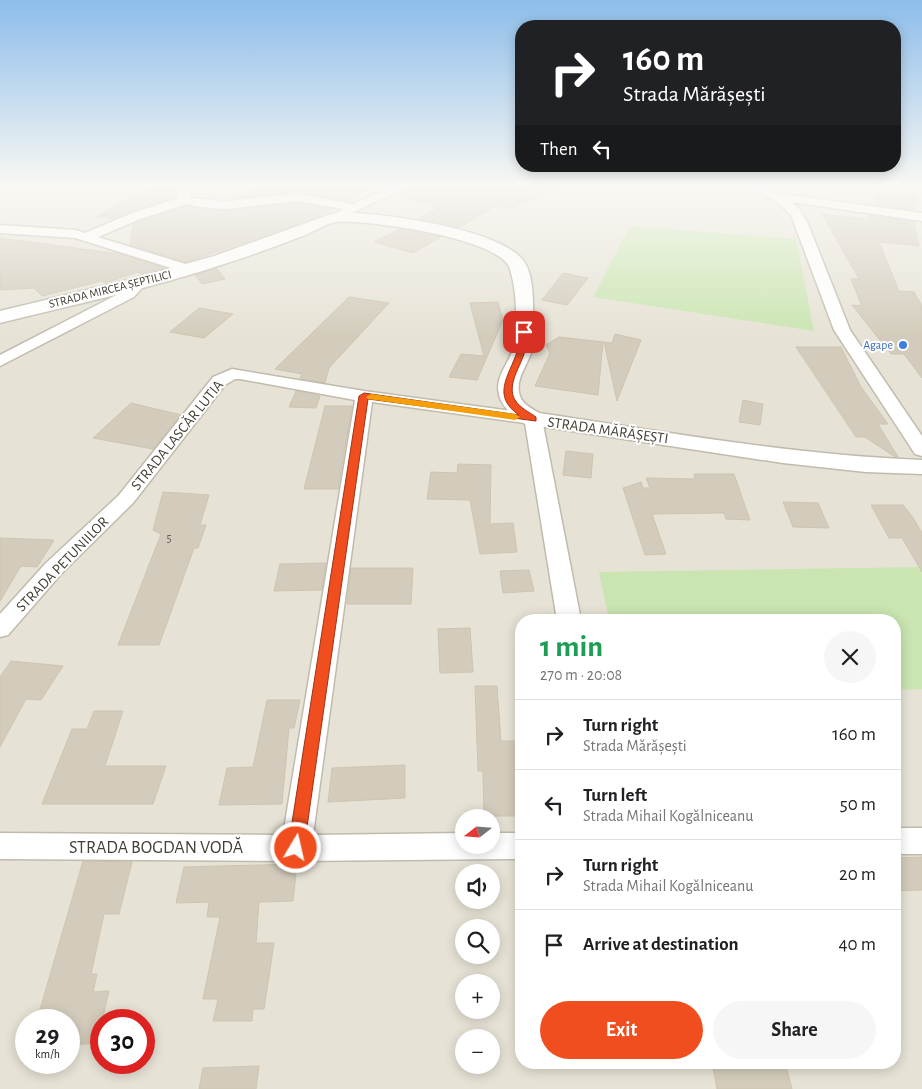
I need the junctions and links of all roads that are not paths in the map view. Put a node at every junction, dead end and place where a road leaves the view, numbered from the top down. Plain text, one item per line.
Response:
1 (88, 236) edge
2 (288, 236) edge
3 (457, 236) edge
4 (806, 236) edge
5 (187, 269) junction
6 (142, 281) junction
7 (0, 317) edge
8 (0, 361) edge
9 (232, 374) joint
10 (364, 396) junction
11 (533, 419) junction
12 (908, 428) junction
13 (922, 440) edge
14 (922, 450) edge
15 (866, 465) junction
16 (922, 467) edge
17 (922, 474) edge
18 (126, 499) joint
19 (567, 614) edge
20 (0, 629) edge
21 (901, 841) edge
22 (922, 841) edge
23 (0, 846) edge
24 (515, 846) edge
25 (296, 848) junction

1 - 5 street
2 - 5 street, STRADA MIRCEA ȘEPTILICI
3 - 11 street
4 - 12 street
5 - 6 street, STRADA MIRCEA ȘEPTILICI
6 - 7 street, STRADA MIRCEA ȘEPTILICI
6 - 8 street
9 - 10 street, STRADA MĂRĂȘEȘTI
9 - 18 street, STRADA LASCĂR LUTIA
10 - 11 street, STRADA MĂRĂȘEȘTI
10 - 25 street
11 - 15 street, STRADA MĂRĂȘEȘTI
11 - 19 street
12 - 13 street
12 - 14 street
15 - 16 street, STRADA MĂRĂȘEȘTI
15 - 17 street, STRADA MĂRĂȘEȘTI
18 - 20 street, STRADA PETUNIILOR
21 - 22 street
23 - 25 street, STRADA BOGDAN VODĂ
24 - 25 street, STRADA BOGDAN VODĂ

